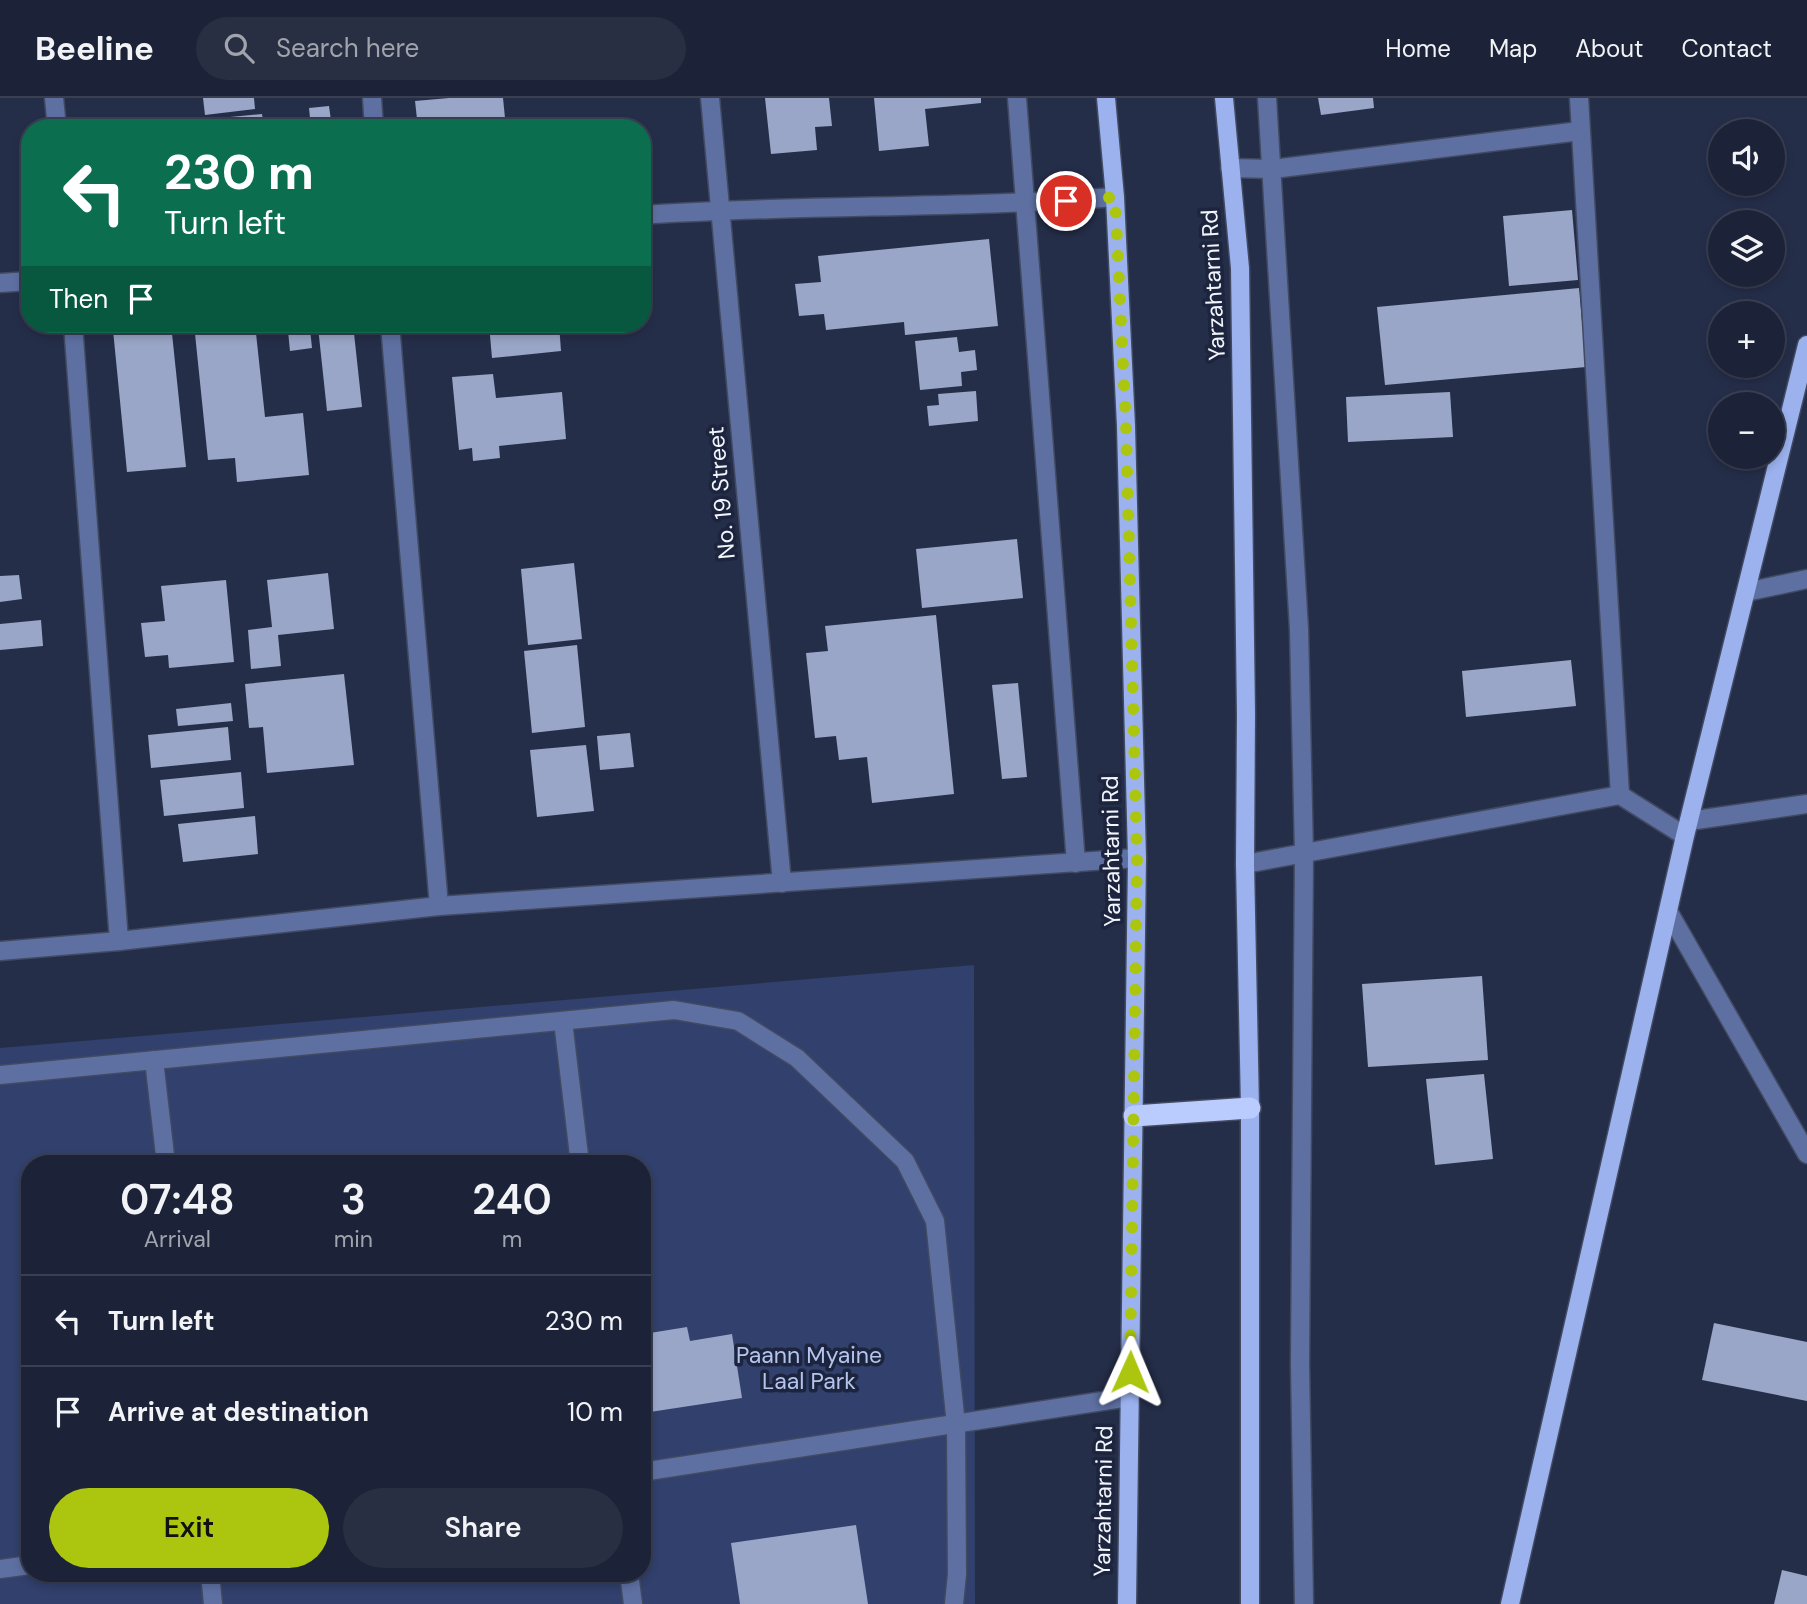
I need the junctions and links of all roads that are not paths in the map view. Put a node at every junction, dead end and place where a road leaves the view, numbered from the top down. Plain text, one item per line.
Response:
1 (54, 98) edge
2 (372, 98) edge
3 (710, 98) edge
4 (1017, 98) edge
5 (1107, 98) edge
6 (1224, 98) edge
7 (1267, 98) edge
8 (1578, 98) edge
9 (56, 119) edge
10 (373, 119) edge
11 (1580, 131) junction
12 (1230, 167) junction
13 (1273, 169) junction
14 (1115, 197) junction
15 (1025, 202) junction
16 (719, 210) junction
17 (651, 214) edge
18 (21, 282) edge
19 (0, 283) edge
20 (74, 333) edge
21 (391, 333) edge
22 (1807, 345) edge
23 (1807, 579) edge
24 (1745, 593) junction
25 (1620, 795) junction
26 (1807, 804) edge
27 (1687, 829) junction
28 (1304, 854) junction
29 (1137, 858) junction
30 (1076, 863) junction
31 (1245, 864) junction
32 (782, 883) junction
33 (439, 905) junction
34 (1668, 911) junction
35 (119, 941) junction
36 (0, 951) edge
37 (563, 1021) junction
38 (154, 1060) junction
39 (0, 1075) edge
40 (1250, 1108) junction
41 (1134, 1116) junction
42 (1807, 1154) edge
43 (165, 1155) edge
44 (579, 1155) edge
45 (1129, 1397) junction
46 (956, 1425) junction
47 (651, 1471) edge
48 (21, 1566) edge
49 (0, 1569) edge
50 (211, 1582) edge
51 (630, 1582) edge
52 (213, 1604) edge
53 (633, 1604) edge
54 (954, 1604) edge
55 (1127, 1604) edge
56 (1250, 1604) edge
57 (1304, 1604) edge
58 (1510, 1604) edge

1 - 9 street
2 - 10 street
3 - 16 street, No. 19 Street
4 - 15 street
5 - 14 main road, Yarzahtarni Rd
6 - 12 main road, Yarzahtarni Rd
7 - 13 street
8 - 11 street
11 - 13 street
11 - 25 street
12 - 13 street
12 - 31 main road, Yarzahtarni Rd
13 - 28 street
14 - 15 street
14 - 29 main road, Yarzahtarni Rd
15 - 16 street
15 - 30 street
16 - 17 street
16 - 32 street, No. 19 Street
18 - 19 street
20 - 35 street
21 - 33 street
22 - 24 main road
23 - 24 street
24 - 27 main road
25 - 27 street
25 - 28 street
26 - 27 street
27 - 34 main road
28 - 31 street
28 - 57 street
29 - 30 street
29 - 41 main road, Yarzahtarni Rd
30 - 32 street
31 - 40 main road, Yarzahtarni Rd
32 - 33 street
33 - 35 street
34 - 42 street
34 - 58 main road
35 - 36 street
37 - 38 street
37 - 44 street
37 - 46 street
38 - 39 street
38 - 43 street
40 - 41 highway
40 - 56 main road, Yarzahtarni Rd
41 - 45 main road, Yarzahtarni Rd
45 - 46 street
45 - 55 main road, Yarzahtarni Rd
46 - 47 street
46 - 54 street
48 - 49 street
50 - 52 street
51 - 53 street

